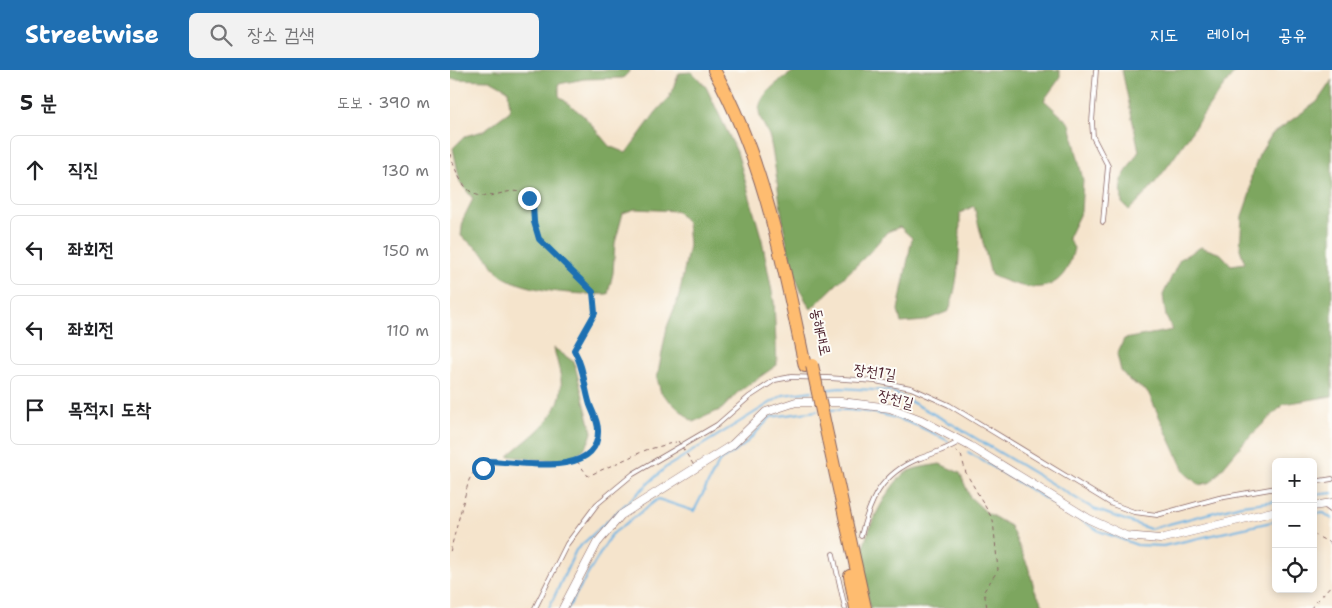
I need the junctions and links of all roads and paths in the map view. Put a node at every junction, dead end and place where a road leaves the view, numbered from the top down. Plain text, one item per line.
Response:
1 (714, 70) edge
2 (724, 70) edge
3 (1096, 70) edge
4 (450, 154) edge
5 (1103, 222) dead end
6 (808, 366) junction
7 (824, 439) junction
8 (960, 441) junction
9 (951, 447) junction
10 (576, 461) junction
11 (695, 466) junction
12 (1332, 479) edge
13 (1317, 481) edge
14 (1272, 489) edge
15 (1328, 504) edge
16 (1332, 511) edge
17 (1272, 512) edge
18 (861, 536) dead end
19 (1317, 536) edge
20 (1332, 544) edge
21 (450, 552) edge
22 (833, 554) dead end
23 (1332, 584) edge
24 (536, 608) edge
25 (563, 608) edge
26 (845, 608) edge
27 (856, 608) edge
28 (866, 608) edge
29 (987, 608) edge
30 (1311, 608) edge

1 - 6 main road, 동해대로
2 - 6 main road, 동해대로
3 - 5 lane
4 - 10 path
6 - 7 main road
7 - 27 main road
7 - 28 main road
8 - 9 lane
8 - 11 street, 장천길
8 - 17 street, 장천길
9 - 18 lane
9 - 29 path
10 - 11 path, bridge
10 - 21 path
11 - 25 street, 장천길
12 - 13 lane
14 - 24 lane, 장천1길
15 - 16 lane
19 - 20 path
22 - 26 lane
23 - 30 path

